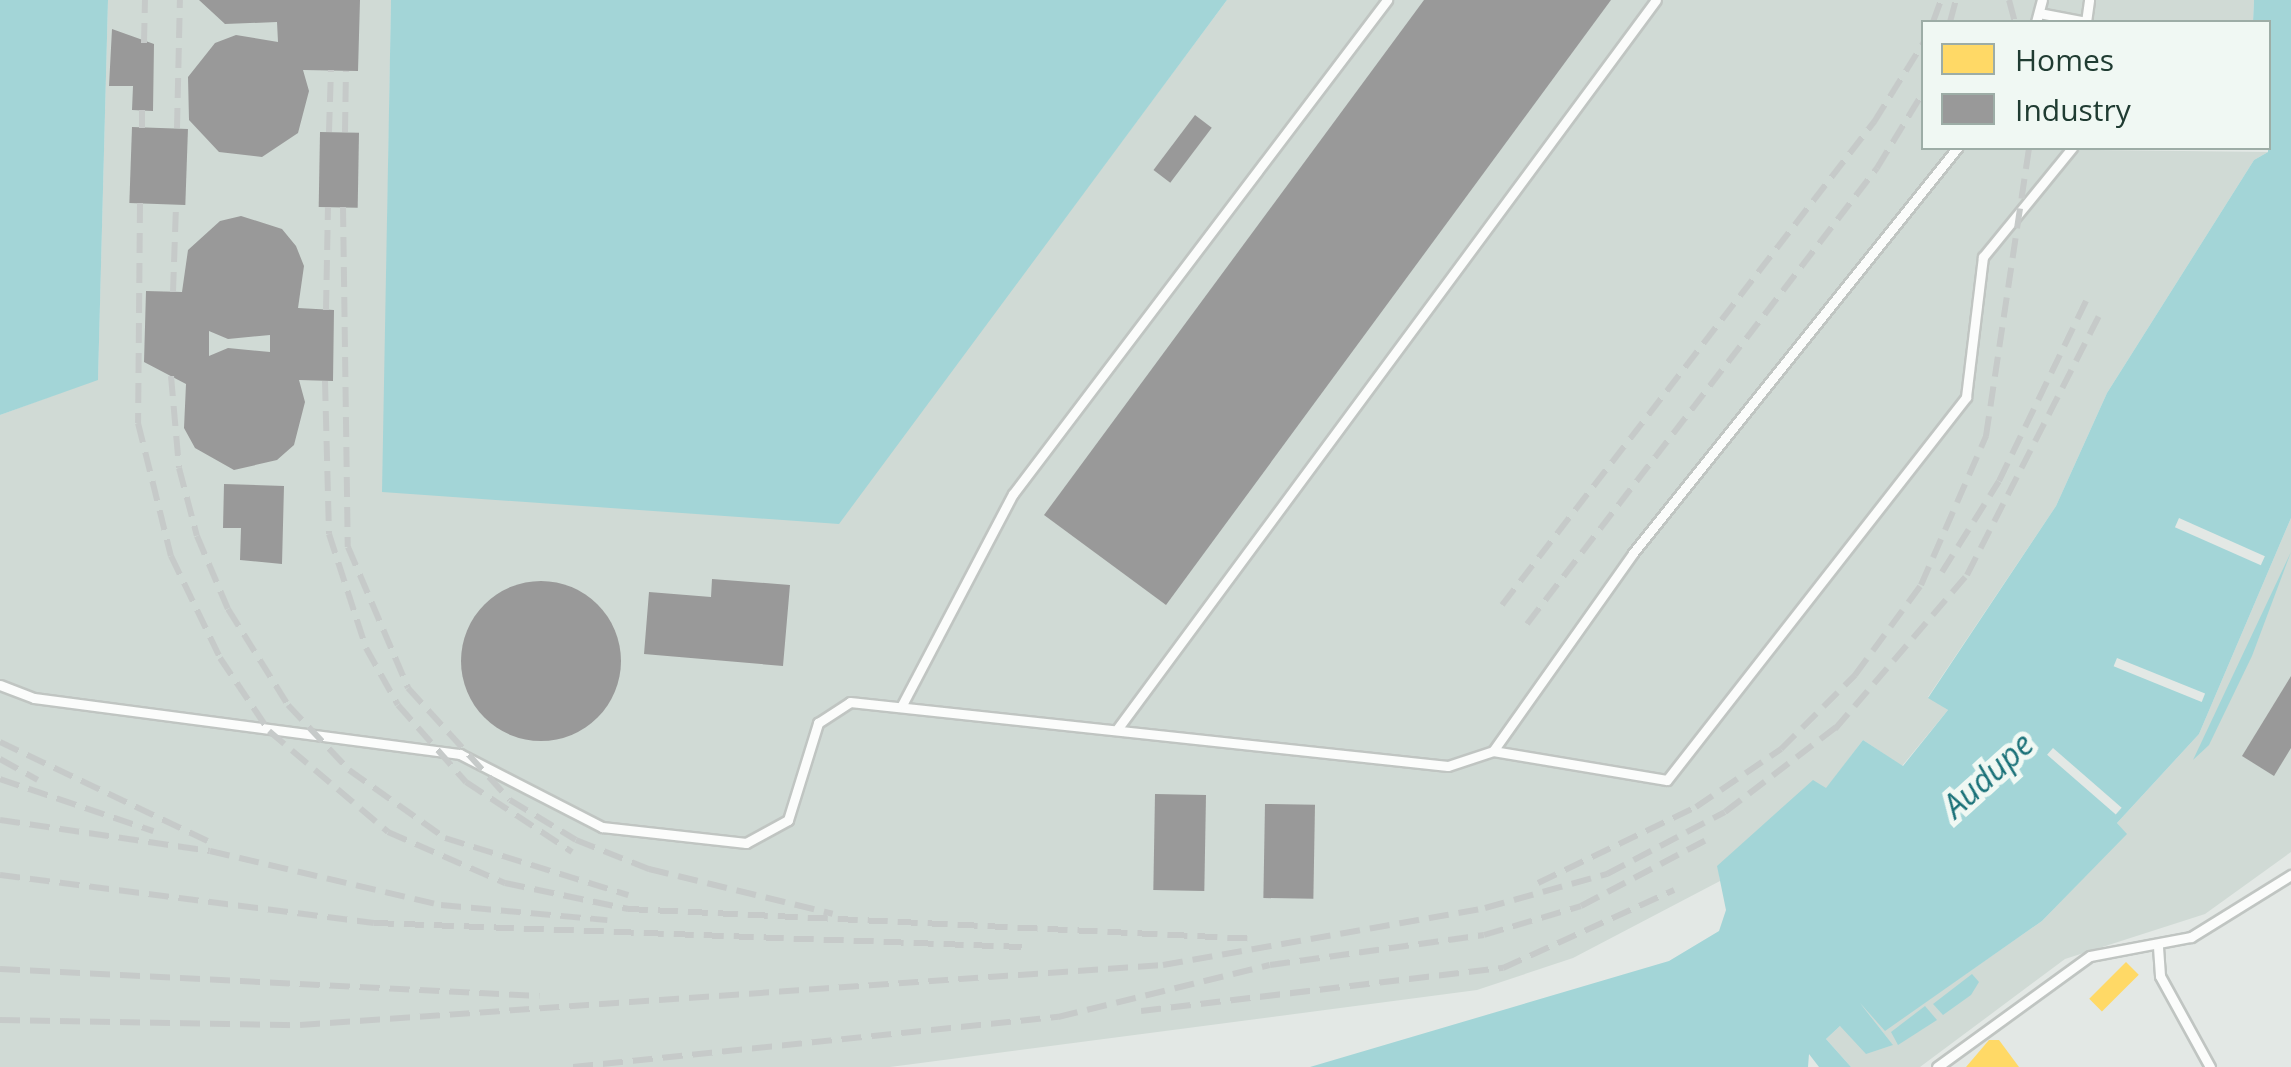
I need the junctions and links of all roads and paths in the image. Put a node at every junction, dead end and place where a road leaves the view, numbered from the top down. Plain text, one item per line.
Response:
1 (1387, 0) edge
2 (1656, 0) edge
3 (2042, 0) edge
4 (2038, 18) edge
5 (1955, 150) edge
6 (2070, 150) edge
7 (0, 685) edge
8 (902, 705) junction
9 (1118, 728) junction
10 (1493, 751) junction
11 (2291, 874) edge
12 (2158, 947) junction
13 (1937, 1067) edge
14 (2210, 1067) edge

1 - 8 lane
2 - 9 lane
3 - 4 lane
5 - 10 lane
6 - 10 lane
7 - 8 lane
8 - 9 lane
9 - 10 lane
11 - 12 lane
12 - 13 lane
12 - 14 lane

